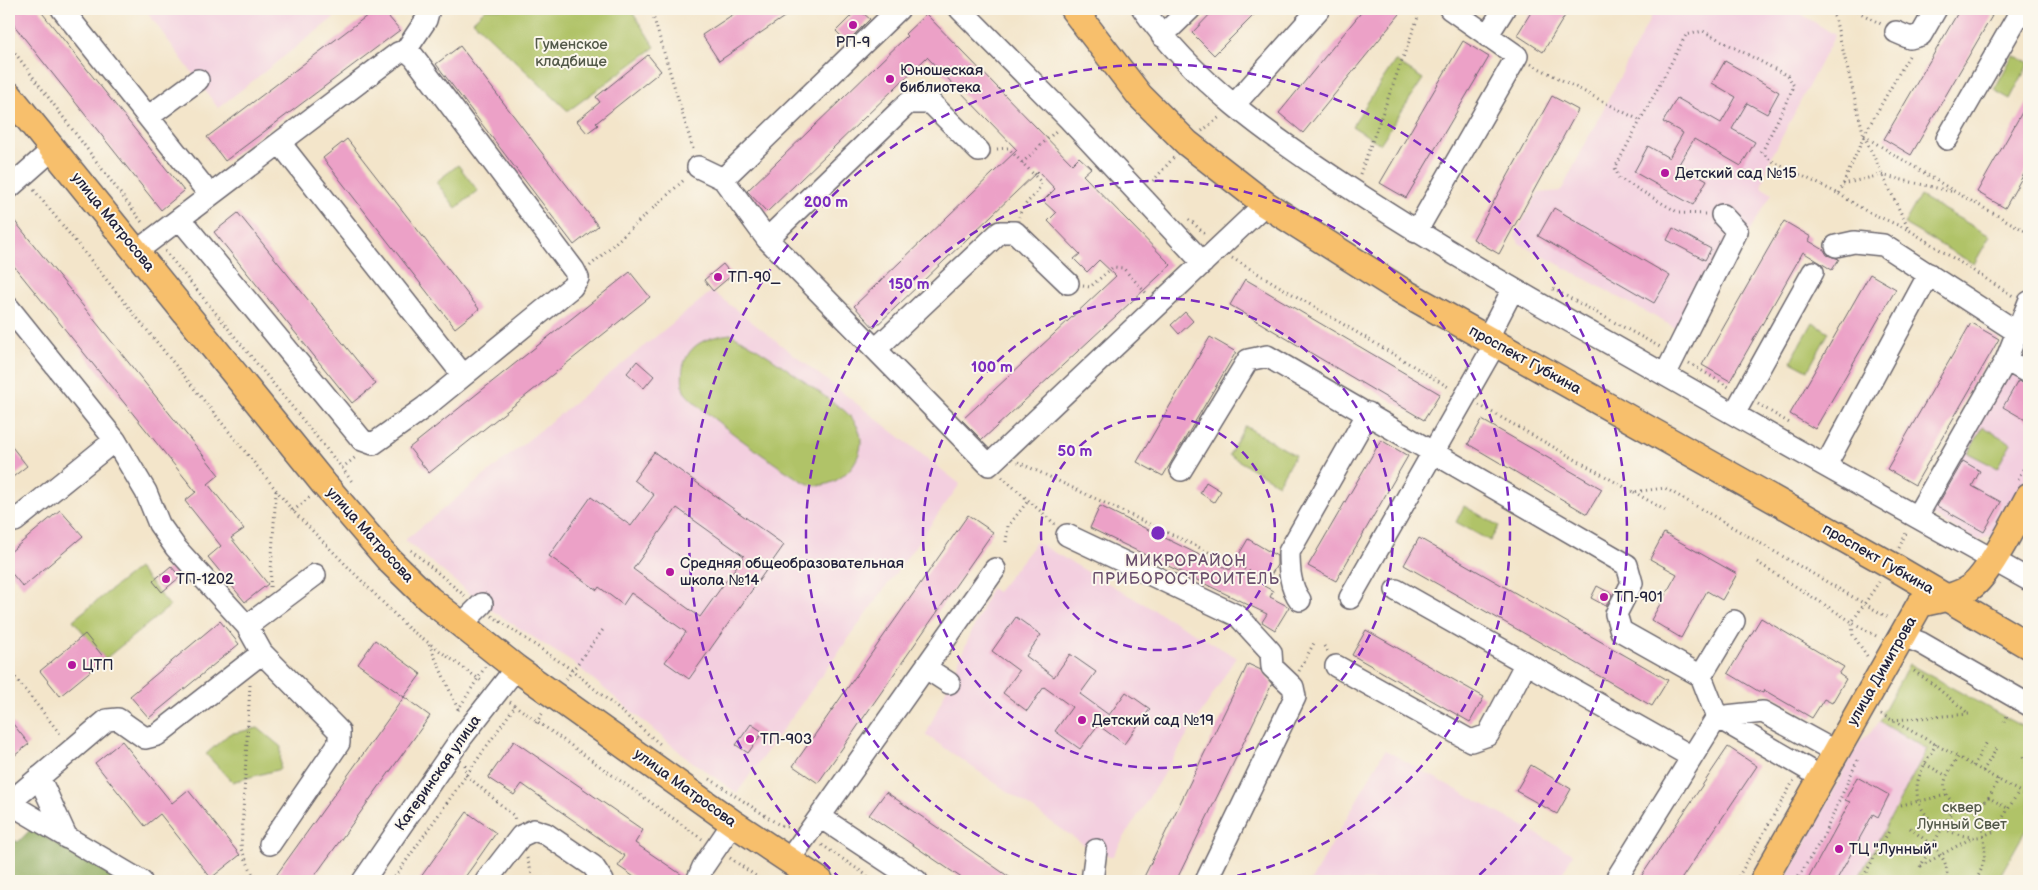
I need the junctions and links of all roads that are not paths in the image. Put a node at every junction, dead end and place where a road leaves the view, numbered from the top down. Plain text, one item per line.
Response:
1 (62, 9) edge
2 (429, 9) edge
3 (899, 9) edge
4 (960, 9) edge
5 (1073, 9) edge
6 (1143, 9) edge
7 (1190, 9) edge
8 (1319, 9) edge
9 (1450, 9) edge
10 (1504, 9) edge
11 (1936, 9) edge
12 (2022, 9) edge
13 (2029, 12) edge
14 (1896, 32) road end
15 (1162, 36) junction
16 (1487, 36) junction
17 (406, 50) junction
18 (198, 80) dead end
19 (9, 95) edge
20 (1234, 105) junction
21 (148, 117) junction
22 (1947, 139) dead end
23 (280, 143) junction
24 (53, 150) junction
25 (979, 150) road end
26 (698, 167) road end
27 (723, 180) junction
28 (9, 188) edge
29 (210, 195) junction
30 (1265, 204) junction
31 (1722, 215) road end
32 (180, 219) junction
33 (1416, 232) junction
34 (767, 239) junction
35 (145, 244) junction
36 (1836, 246) dead end
37 (1203, 262) junction
38 (1813, 272) dead end
39 (1929, 274) junction
40 (1068, 283) road end
41 (1513, 289) junction
42 (2028, 303) edge
43 (9, 308) edge
44 (2017, 332) junction
45 (1491, 341) junction
46 (876, 349) junction
47 (2006, 360) junction
48 (2029, 373) edge
49 (463, 375) junction
50 (1665, 376) junction
51 (1368, 413) junction
52 (1734, 414) junction
53 (115, 440) junction
54 (1433, 452) junction
55 (1826, 466) junction
56 (1181, 470) dead end
57 (2022, 490) edge
58 (9, 519) edge
59 (1914, 520) junction
60 (1067, 535) road end
61 (1993, 560) junction
62 (995, 569) dead end
63 (315, 575) dead end
64 (2029, 580) edge
65 (1396, 590) dead end
66 (1297, 597) road end
67 (1350, 598) dead end
68 (1945, 598) junction
69 (1734, 621) dead end
70 (247, 626) junction
71 (1900, 642) junction
72 (2029, 646) edge
73 (257, 657) junction
74 (1526, 663) junction
75 (1336, 666) dead end
76 (516, 668) junction
77 (926, 668) junction
78 (1700, 676) junction
79 (949, 683) dead end
80 (2023, 710) edge
81 (1717, 717) junction
82 (1836, 752) junction
83 (1692, 757) junction
84 (40, 777) junction
85 (1821, 777) junction
86 (9, 803) edge
87 (820, 817) junction
88 (733, 823) junction
89 (67, 838) junction
90 (270, 844) dead end
91 (1096, 850) dead end
92 (789, 860) junction
93 (141, 881) edge
94 (362, 881) edge
95 (486, 881) edge
96 (603, 881) edge
97 (697, 881) edge
98 (820, 881) edge
99 (916, 881) edge
100 (1092, 881) edge
101 (1206, 881) edge
102 (1615, 881) edge
103 (1763, 881) edge

1 - 21 street
2 - 17 street
3 - 27 street
4 - 37 street
5 - 30 main road, проспект Губкина
6 - 15 street
7 - 15 street
8 - 20 street
9 - 16 street
10 - 16 street
11 - 14 street
12 - 13 street
12 - 22 street
15 - 20 street
16 - 33 street
17 - 23 street
17 - 49 street
18 - 21 street
19 - 24 main road, улица Матросова
20 - 33 street
21 - 29 street
23 - 29 street
23 - 49 street
24 - 28 street
24 - 35 main road, улица Матросова
25 - 34 street
26 - 27 street
27 - 34 street
29 - 32 street
30 - 37 street
30 - 45 main road, проспект Губкина
31 - 50 street
32 - 35 street
32 - 49 street
33 - 41 street
34 - 46 street
35 - 76 main road, улица Матросова
36 - 39 street
37 - 46 street
38 - 52 street
39 - 44 street
39 - 55 street
40 - 46 street
41 - 45 street
41 - 50 street
42 - 44 street
43 - 53 street
44 - 47 street
45 - 54 street
45 - 68 main road, проспект Губкина
47 - 48 street
47 - 59 street
50 - 52 street
51 - 54 street
51 - 56 street
51 - 66 street
52 - 55 street
53 - 58 street
53 - 70 street
54 - 67 street
54 - 78 street
55 - 59 street
57 - 61 main road, улица Димитрова
59 - 61 street
60 - 101 street
61 - 64 street
61 - 68 main road, улица Димитрова
62 - 77 street
63 - 70 street
65 - 74 street
68 - 71 main road, улица Димитрова
68 - 72 main road, проспект Губкина
69 - 78 street
70 - 73 street
71 - 80 street
71 - 82 main road, улица Димитрова
73 - 84 street
73 - 90 street
74 - 75 street
74 - 83 street
76 - 88 main road, улица Матросова
76 - 94 street, Катеринская улица
77 - 79 street
77 - 87 street
78 - 81 street
81 - 82 street
81 - 83 street
81 - 85 street
82 - 85 main road, улица Димитрова
83 - 102 street
84 - 86 street
84 - 89 street
85 - 103 main road, улица Димитрова
86 - 89 street
87 - 92 street
87 - 99 street
88 - 92 main road, улица Матросова
88 - 97 street
89 - 93 street
91 - 100 street
92 - 98 main road, улица Матросова
95 - 96 street

